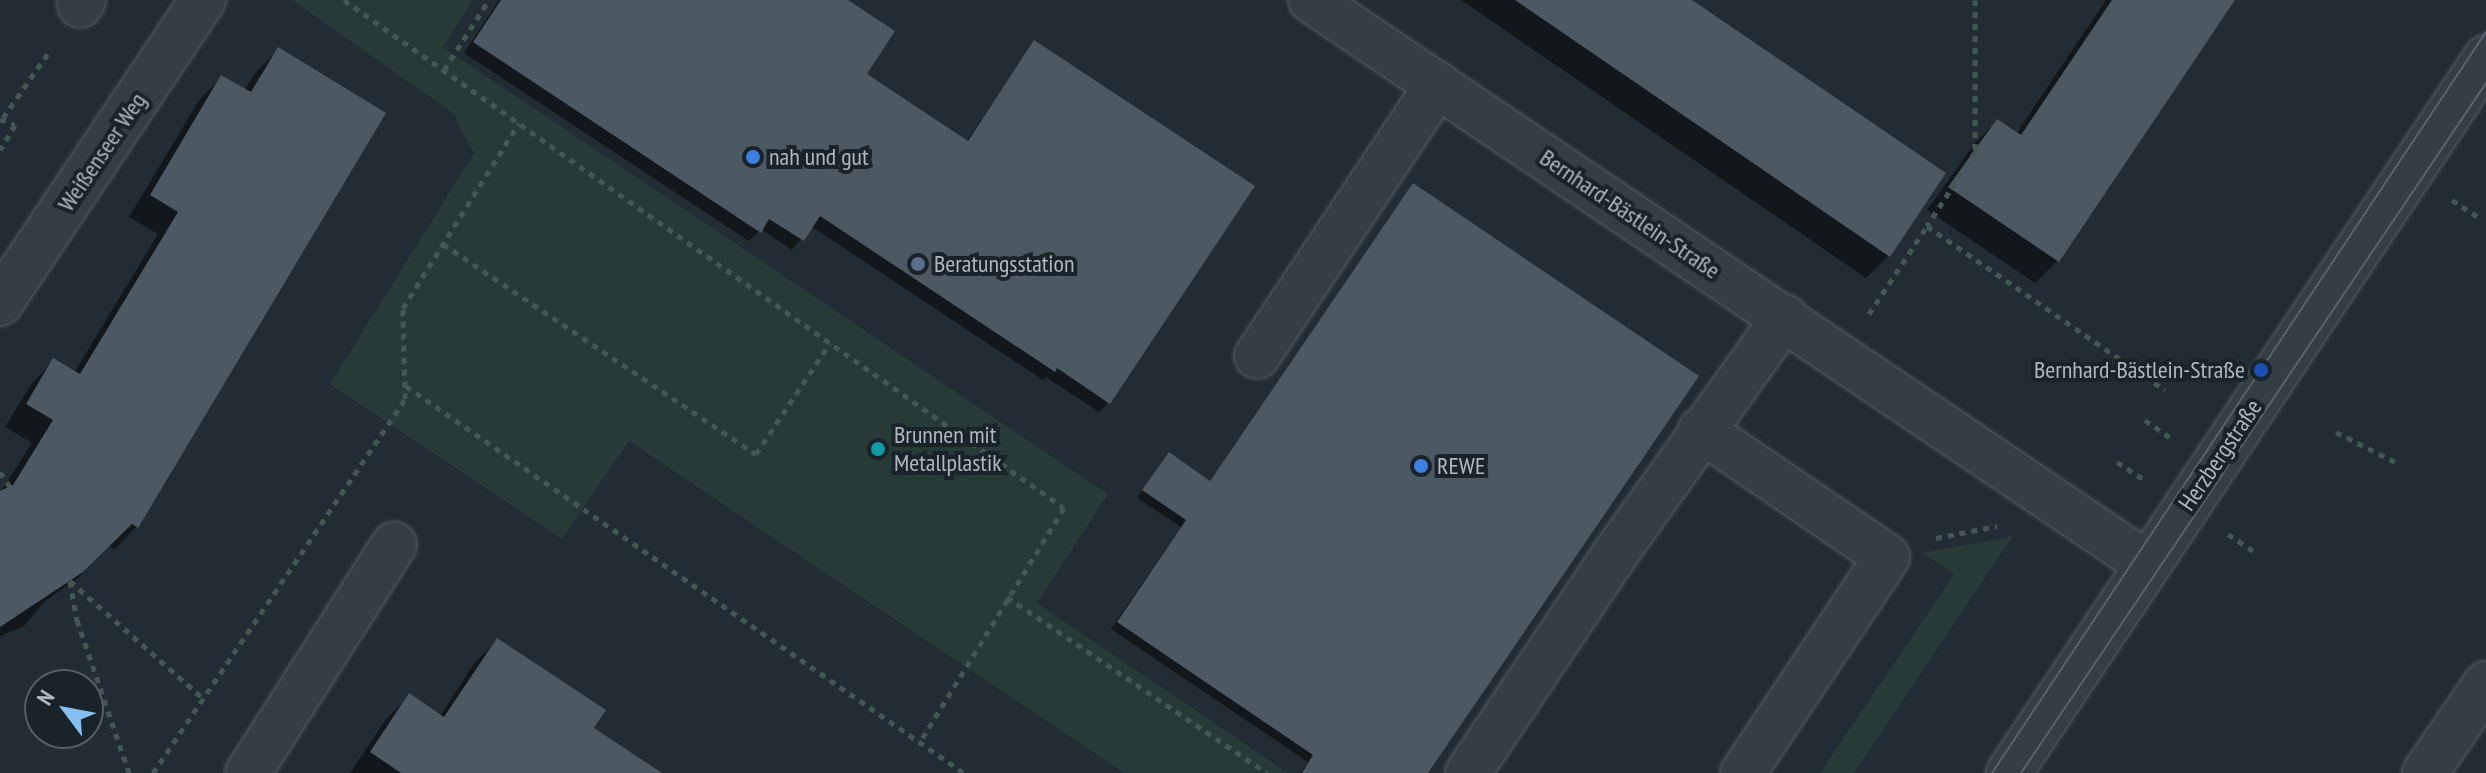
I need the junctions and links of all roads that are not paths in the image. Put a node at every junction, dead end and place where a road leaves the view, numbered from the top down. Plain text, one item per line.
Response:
1 (203, 0) edge
2 (1311, 0) edge
3 (2486, 58) edge
4 (1438, 85) junction
5 (0, 303) edge
6 (1785, 317) junction
7 (1257, 356) dead end
8 (1701, 430) junction
9 (394, 545) dead end
10 (2147, 564) junction
11 (2486, 684) edge
12 (248, 773) edge
13 (1468, 773) edge
14 (1743, 773) edge
15 (2009, 773) edge
16 (2425, 773) edge

1 - 5 street, Weißenseer Weg
2 - 4 street, Bernhard-Bästlein-Straße
3 - 10 street, Herzbergstraße
4 - 6 street, Bernhard-Bästlein-Straße
4 - 7 street
6 - 8 street
6 - 10 street, Bernhard-Bästlein-Straße
8 - 13 street
8 - 14 street
9 - 12 street
10 - 15 street, Herzbergstraße
11 - 16 street

